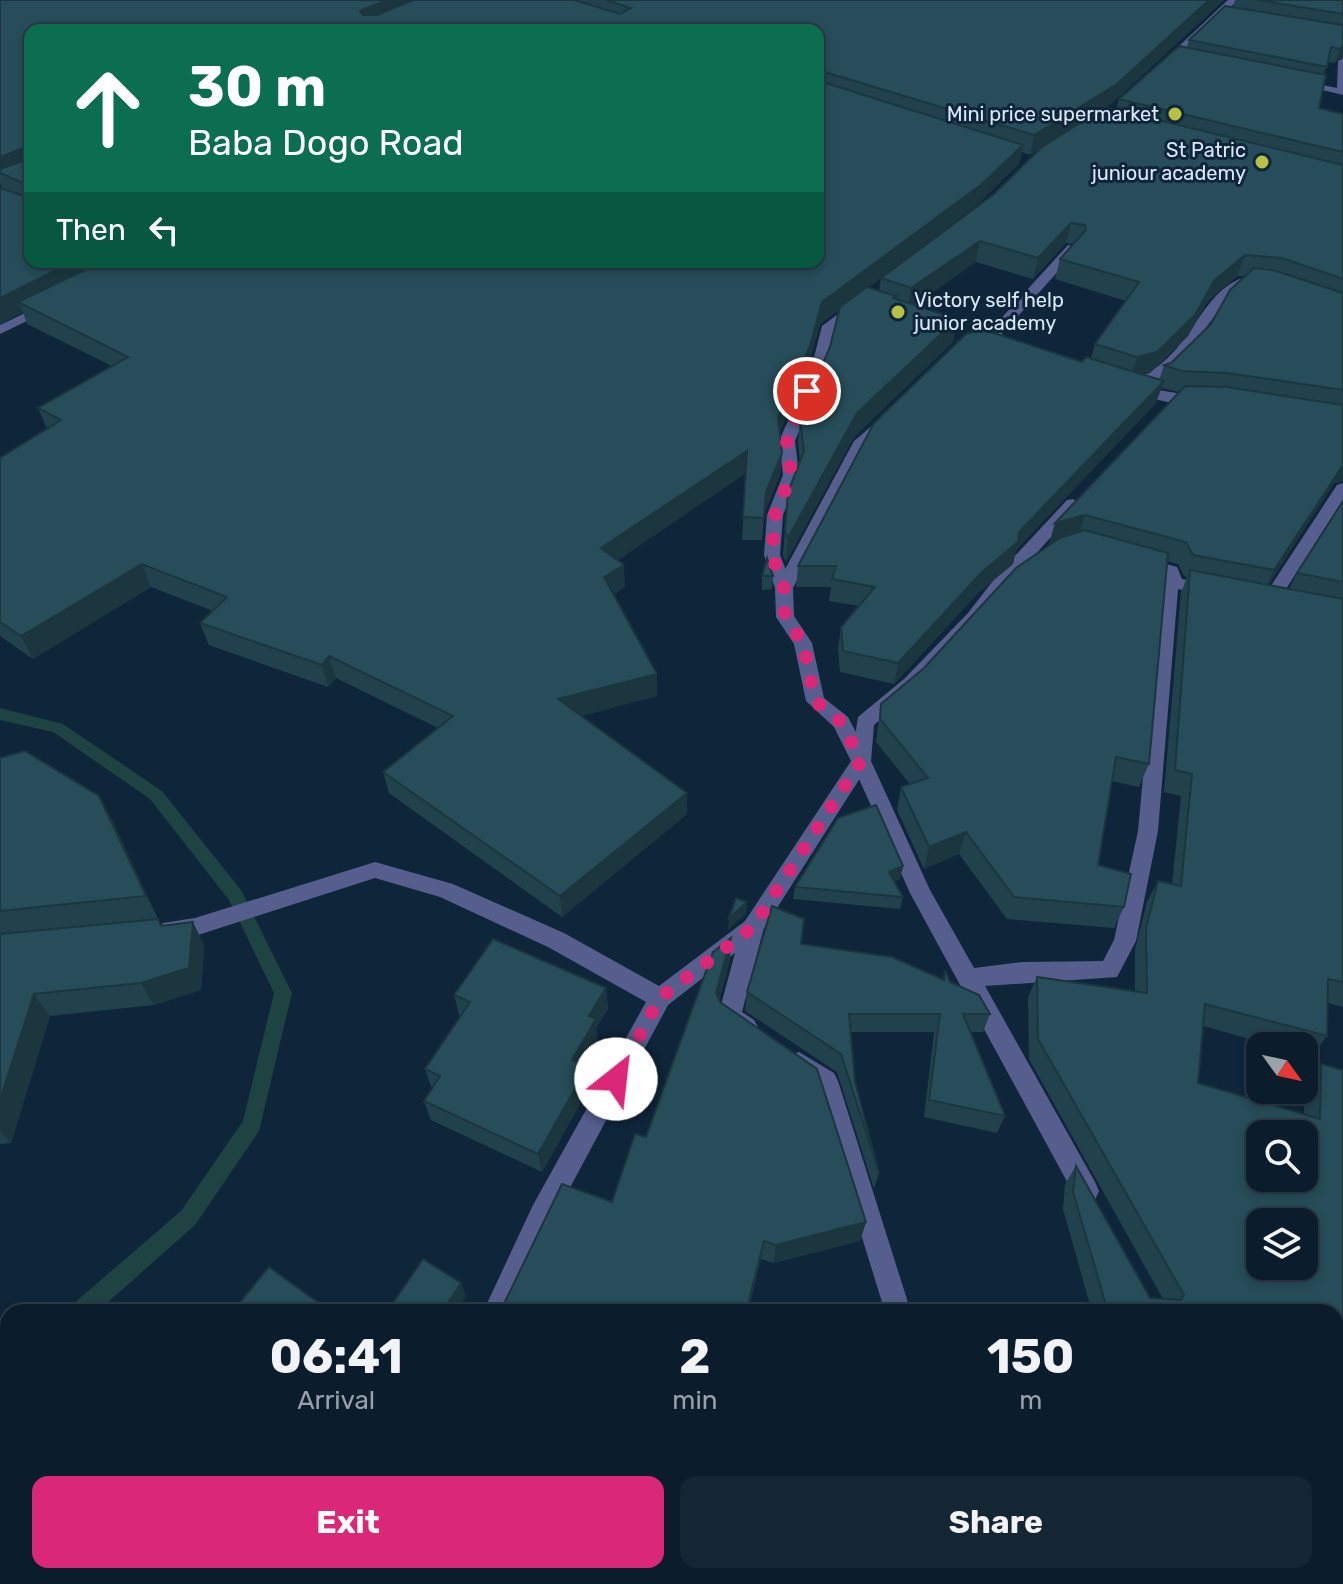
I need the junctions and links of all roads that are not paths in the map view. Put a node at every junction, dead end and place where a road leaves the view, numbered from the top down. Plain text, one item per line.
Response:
1 (1229, 10) edge
2 (1343, 61) edge
3 (1155, 73) edge
4 (1281, 79) edge
5 (1342, 92) edge
6 (1073, 248) edge
7 (1268, 284) edge
8 (871, 301) edge
9 (59, 302) edge
10 (0, 330) edge
11 (960, 333) dead end
12 (994, 344) junction
13 (955, 349) edge
14 (1219, 401) edge
15 (896, 408) edge
16 (1343, 488) edge
17 (1087, 490) edge
18 (1062, 546) edge
19 (1117, 556) edge
20 (1171, 571) junction
21 (784, 588) junction
22 (991, 592) junction
23 (1228, 594) edge
24 (1270, 601) edge
25 (861, 761) junction
26 (753, 927) junction
27 (148, 931) edge
28 (967, 979) junction
29 (660, 998) junction
30 (1100, 1215) edge
31 (500, 1304) edge
32 (896, 1304) edge

1 - 3 street
2 - 5 street
4 - 5 street
6 - 12 street
7 - 14 street
8 - 21 street
9 - 10 street
11 - 12 street
12 - 13 street
15 - 21 street
16 - 24 street
17 - 22 street
18 - 22 street
19 - 20 street
20 - 23 street
20 - 28 street
21 - 25 street
22 - 25 street
25 - 26 street
25 - 28 street
26 - 29 street
26 - 32 street
27 - 29 street
28 - 30 street
29 - 31 street

